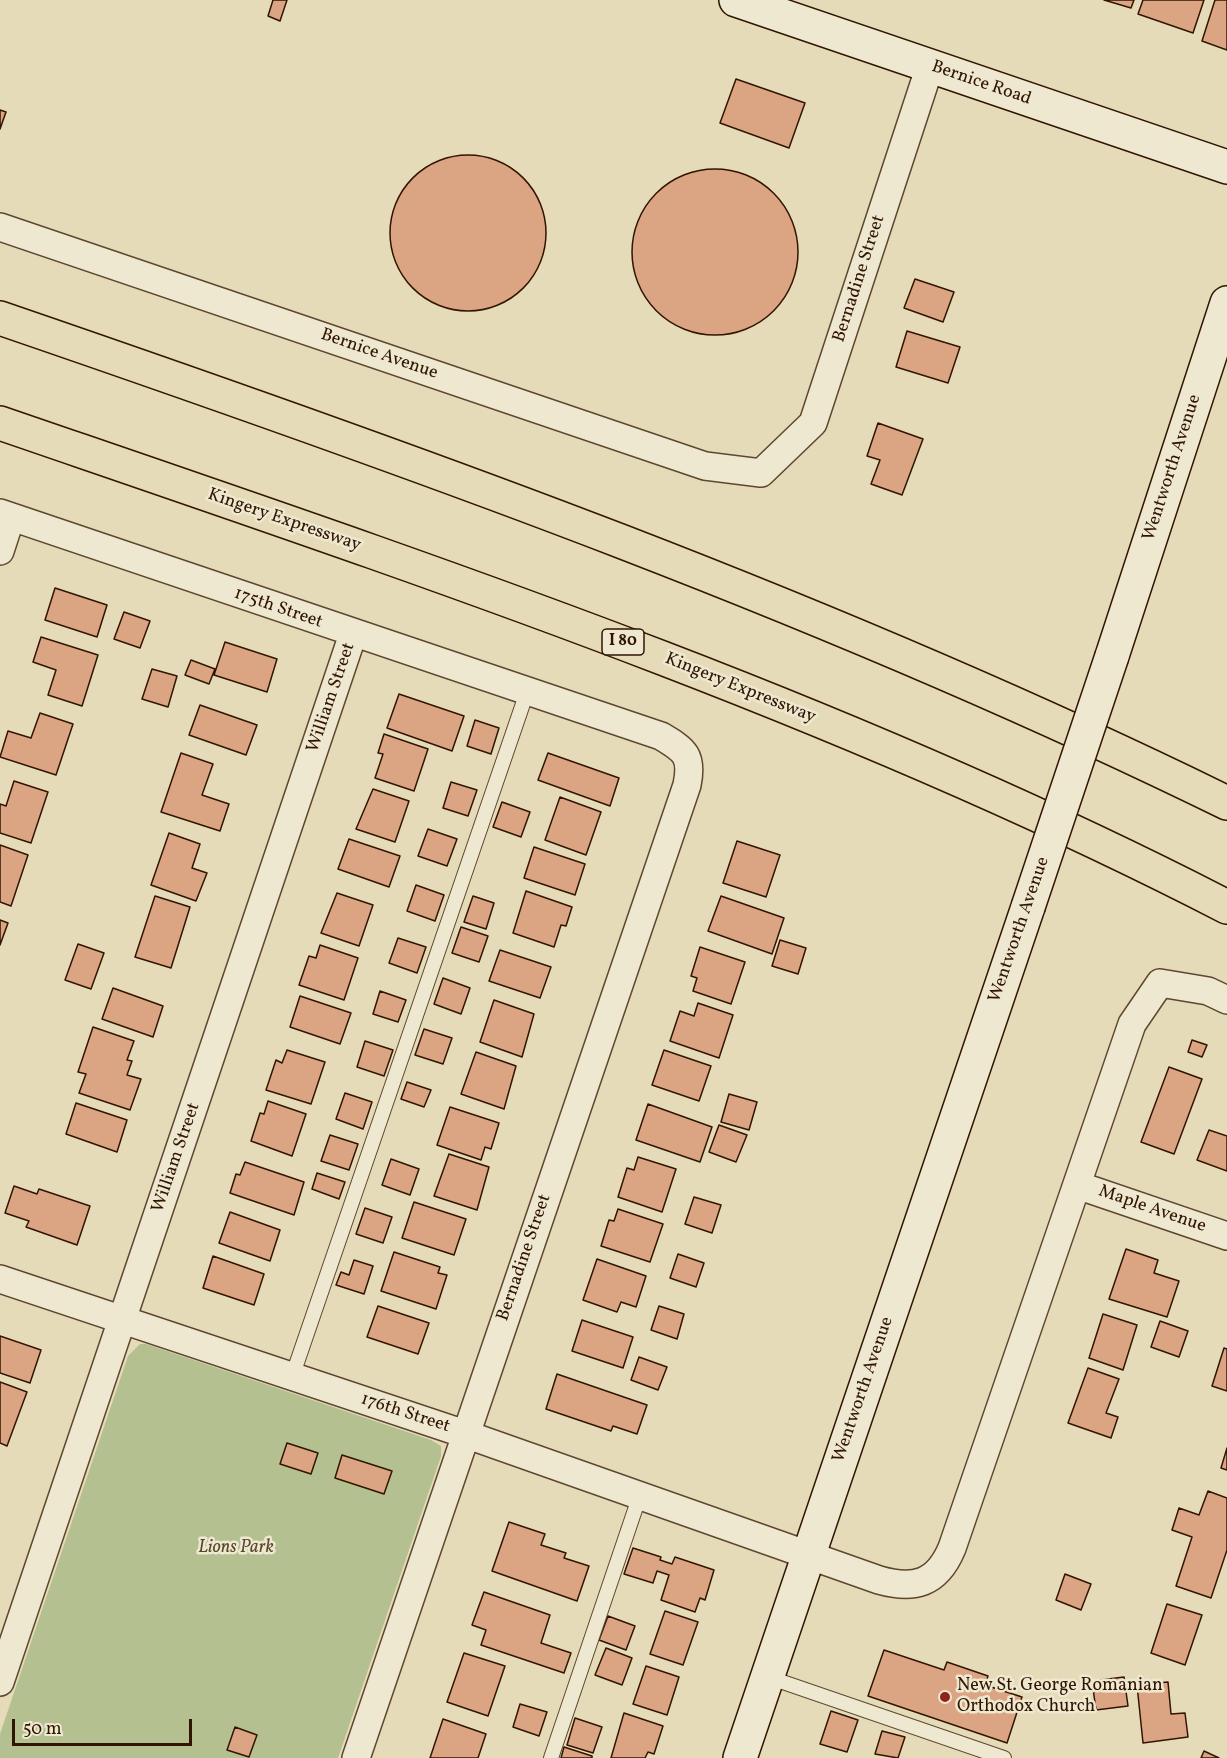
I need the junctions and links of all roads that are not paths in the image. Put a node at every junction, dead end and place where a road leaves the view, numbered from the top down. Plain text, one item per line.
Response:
1 (736, 0) edge
2 (930, 66) junction
3 (1227, 167) edge
4 (0, 226) edge
5 (1227, 303) edge
6 (0, 318) edge
7 (0, 423) edge
8 (761, 473) joint
9 (6, 515) edge
10 (0, 551) edge
11 (353, 634) junction
12 (527, 692) junction
13 (688, 758) joint
14 (1227, 803) edge
15 (1227, 907) edge
16 (1227, 1000) edge
17 (1077, 1185) junction
18 (1227, 1236) edge
19 (0, 1279) edge
20 (123, 1321) junction
21 (292, 1377) junction
22 (465, 1434) junction
23 (640, 1495) junction
24 (809, 1555) junction
25 (768, 1677) junction
26 (0, 1682) edge
27 (356, 1758) edge
28 (551, 1758) edge
29 (740, 1758) edge
30 (1004, 1758) edge

1 - 2 street, Bernice Road
2 - 3 street, Bernice Road
2 - 8 street, Bernadine Street
4 - 8 street, Bernice Avenue
5 - 24 street, Wentworth Avenue, bridge
6 - 14 highway
7 - 15 highway, Kingery Expressway / I 80
9 - 10 street
9 - 11 street, 175th Street
11 - 12 street, 175th Street
11 - 20 street, William Street
12 - 13 street, 175th Street
12 - 21 lane
13 - 22 street, Bernadine Street
16 - 17 street
17 - 18 street, Maple Avenue
17 - 24 street
19 - 20 street, 176th Street
20 - 21 street, 176th Street
20 - 26 street, William Street
21 - 22 street, 176th Street
22 - 23 street, 176th Street
22 - 27 street, Bernadine Street
23 - 24 street, 176th Street
23 - 28 lane
24 - 25 street, Wentworth Avenue
25 - 29 street, Wentworth Avenue
25 - 30 lane

